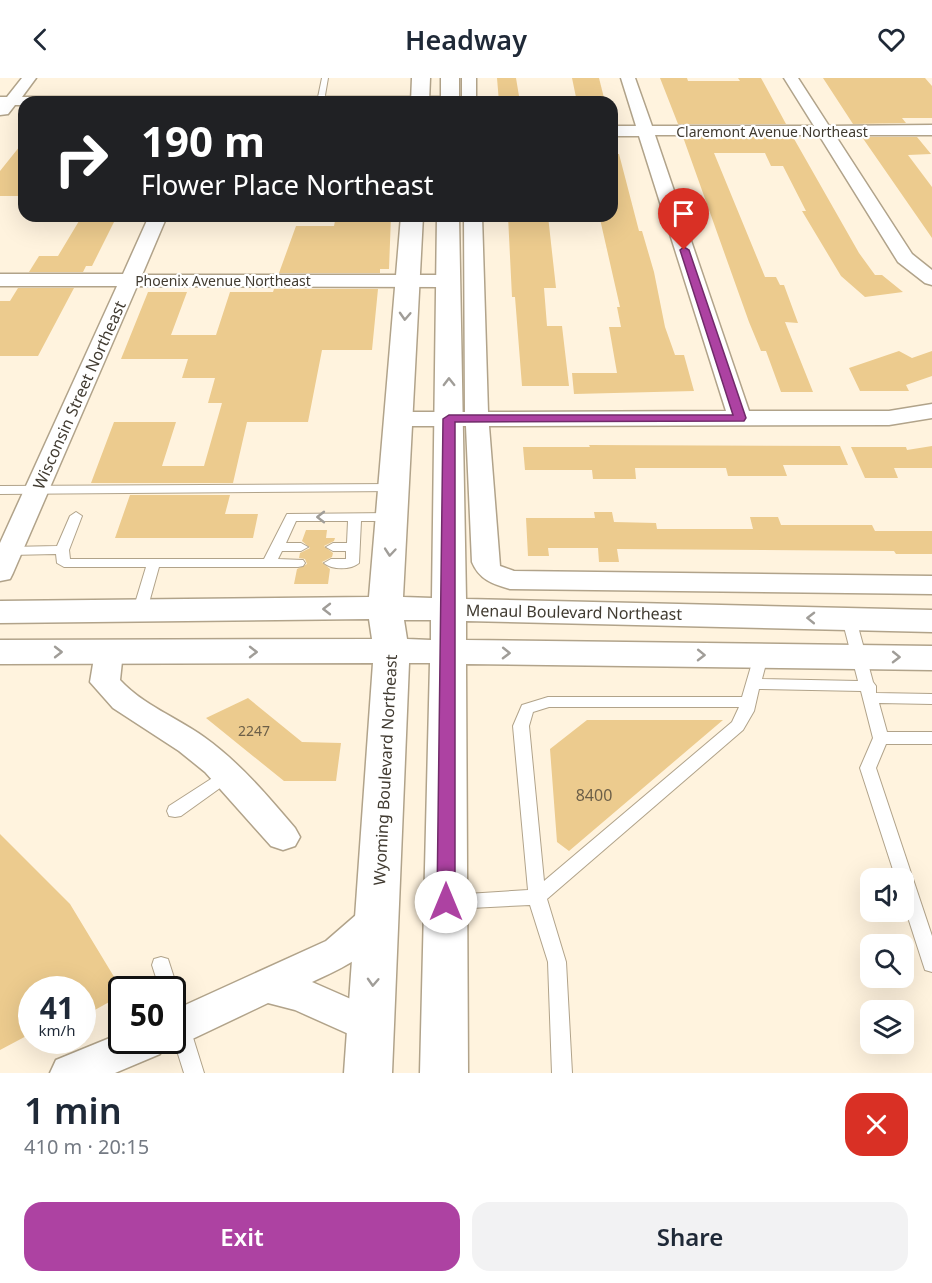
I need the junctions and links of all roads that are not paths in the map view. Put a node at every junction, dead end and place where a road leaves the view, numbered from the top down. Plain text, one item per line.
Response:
1 (29, 78) edge
2 (325, 78) edge
3 (421, 78) edge
4 (450, 78) edge
5 (469, 78) edge
6 (628, 78) edge
7 (791, 78) edge
8 (216, 86) dead end
9 (212, 96) edge
10 (321, 96) edge
11 (420, 96) edge
12 (450, 96) edge
13 (469, 96) edge
14 (5, 101) edge
15 (0, 114) edge
16 (932, 130) edge
17 (618, 131) edge
18 (645, 131) junction
19 (825, 131) junction
20 (155, 222) edge
21 (411, 222) edge
22 (448, 222) edge
23 (473, 222) edge
24 (932, 279) edge
25 (0, 280) edge
26 (130, 280) junction
27 (406, 281) junction
28 (447, 281) junction
29 (932, 411) edge
30 (740, 418) junction
31 (400, 419) junction
32 (449, 419) junction
33 (477, 419) junction
34 (0, 490) edge
35 (37, 490) junction
36 (394, 502) junction
37 (76, 516) dead end
38 (355, 517) junction
39 (63, 550) junction
40 (10, 551) junction
41 (273, 555) junction
42 (300, 555) dead end
43 (332, 555) dead end
44 (154, 563) junction
45 (0, 573) edge
46 (932, 585) edge
47 (385, 608) junction
48 (449, 609) junction
49 (140, 610) junction
50 (0, 612) edge
51 (849, 619) junction
52 (932, 621) edge
53 (391, 651) junction
54 (0, 652) edge
55 (109, 652) junction
56 (447, 653) junction
57 (932, 658) edge
58 (757, 670) junction
59 (867, 680) junction
60 (932, 699) edge
61 (748, 702) junction
62 (881, 738) junction
63 (932, 738) edge
64 (228, 774) junction
65 (175, 811) dead end
66 (283, 837) dead end
67 (537, 897) junction
68 (446, 902) junction
69 (377, 919) junction
70 (932, 964) edge
71 (161, 965) dead end
72 (165, 976) edge
73 (268, 987) junction
74 (186, 1018) edge
75 (371, 1026) junction
76 (109, 1054) edge
77 (184, 1054) edge
78 (70, 1073) edge
79 (194, 1073) edge
80 (368, 1073) edge
81 (444, 1073) edge
82 (562, 1073) edge

1 - 14 street
2 - 10 lane
3 - 11 main road
4 - 12 main road
5 - 13 street
6 - 18 street
7 - 19 street
8 - 9 street
14 - 15 street
16 - 19 street, Claremont Avenue Northeast
17 - 18 street, Claremont Avenue Northeast
18 - 19 street, Claremont Avenue Northeast
18 - 30 street
19 - 24 street
20 - 26 street, Wisconsin Street Northeast
21 - 27 main road, Wyoming Boulevard Northeast
22 - 28 main road
23 - 33 street
25 - 26 street, Phoenix Avenue Northeast
26 - 27 street, Phoenix Avenue Northeast
26 - 35 street, Wisconsin Street Northeast
27 - 28 street, Phoenix Avenue Northeast
27 -> 31 main road, Wyoming Boulevard Northeast
32 -> 28 main road
29 - 30 street
30 - 33 street
31 - 32 street
31 - 36 main road, Wyoming Boulevard Northeast
32 - 33 street
32 - 48 main road
33 - 46 street
34 - 35 lane
35 - 36 lane
35 - 40 street, Wisconsin Street Northeast
36 - 38 lane
36 -> 47 main road, Wyoming Boulevard Northeast
37 - 39 lane
38 -> 41 lane
38 - 43 lane
39 - 40 lane
39 - 44 lane
40 - 45 street, Wisconsin Street Northeast
41 - 42 lane
41 - 44 lane
44 - 49 lane
47 - 48 main road, Menaul Boulevard Northeast
47 -> 49 main road, Menaul Boulevard Northeast
47 - 53 main road, Wyoming Boulevard Northeast
51 -> 48 main road, Menaul Boulevard Northeast
48 - 56 main road
49 - 50 main road, Menaul Boulevard Northeast
51 - 52 main road, Menaul Boulevard Northeast
51 - 59 lane
55 -> 53 main road
53 - 56 main road
53 - 69 main road, Wyoming Boulevard Northeast
54 -> 55 main road
55 - 64 street
56 -> 58 main road
56 - 68 main road
59 -> 57 main road
58 - 59 main road
58 - 61 lane
59 - 60 lane
59 - 62 lane
61 - 67 lane
61 - 67 lane
62 - 63 lane
62 - 70 lane
64 - 65 lane
64 - 66 street
67 - 68 lane
67 - 82 lane
68 - 81 main road
69 - 73 street
69 -> 75 main road, Wyoming Boulevard Northeast
71 - 72 lane
73 - 74 street
73 - 75 street
75 - 80 main road, Wyoming Boulevard Northeast
76 - 78 street
77 - 79 lane

